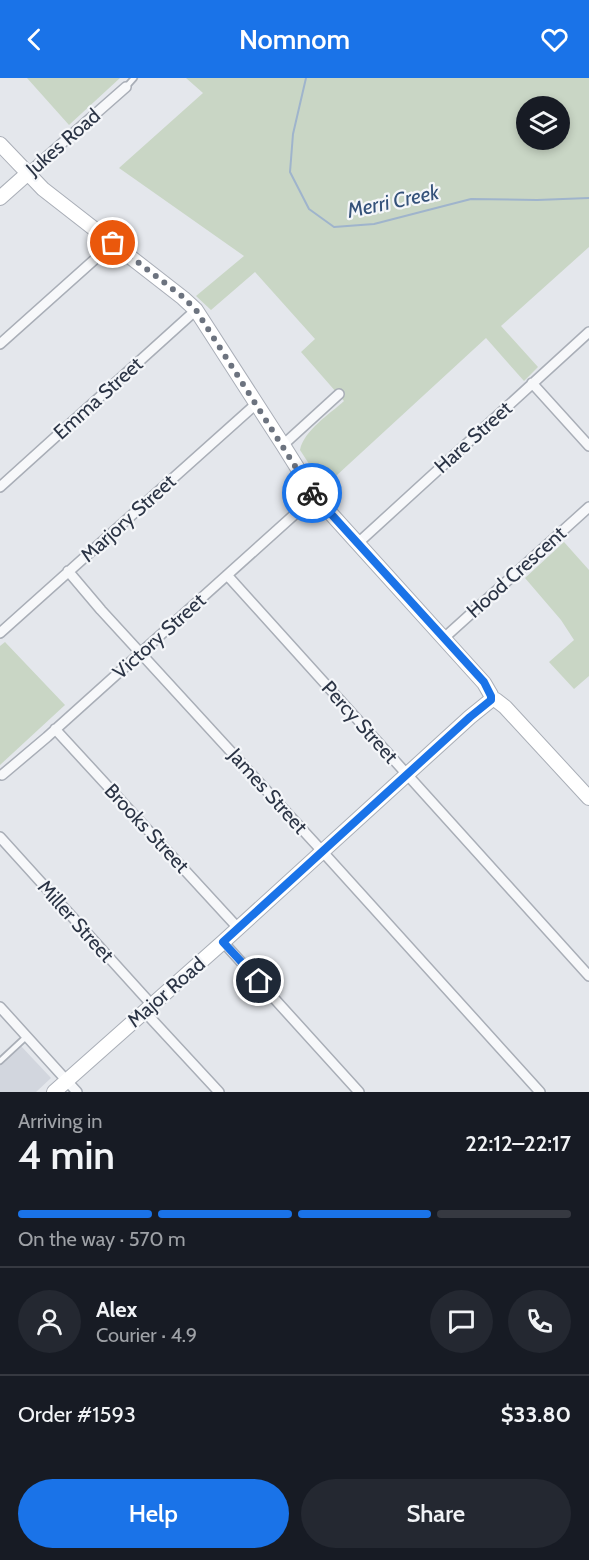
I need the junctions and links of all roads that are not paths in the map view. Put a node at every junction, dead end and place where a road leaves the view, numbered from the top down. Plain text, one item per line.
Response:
1 (134, 78) edge
2 (126, 87) joint
3 (0, 144) edge
4 (27, 174) junction
5 (0, 198) edge
6 (113, 243) junction
7 (196, 310) junction
8 (589, 332) edge
9 (0, 344) edge
10 (532, 383) junction
11 (339, 394) dead end
12 (256, 404) junction
13 (283, 445) junction
14 (589, 446) edge
15 (0, 487) edge
16 (315, 496) junction
17 (589, 507) edge
18 (358, 543) junction
19 (68, 572) junction
20 (226, 575) junction
21 (0, 633) edge
22 (444, 638) junction
23 (140, 652) junction
24 (491, 700) junction
25 (56, 729) junction
26 (407, 774) junction
27 (2, 775) dead end
28 (589, 798) edge
29 (0, 837) edge
30 (322, 851) junction
31 (238, 927) junction
32 (223, 942) junction
33 (589, 976) edge
34 (0, 1007) edge
35 (148, 1008) junction
36 (27, 1036) junction
37 (0, 1061) edge
38 (67, 1080) junction
39 (54, 1092) edge
40 (77, 1092) edge
41 (219, 1092) edge
42 (359, 1092) edge
43 (540, 1092) edge

1 - 2 lane
2 - 4 street, Jukes Road
3 - 4 street
4 - 5 street, Jukes Road
4 - 6 street
6 - 7 street
6 - 9 street
7 - 12 street
7 - 15 street, Emma Street
8 - 10 street, Hare Street
10 - 14 street
10 - 18 street, Hare Street
11 - 13 street
12 - 13 street
12 - 19 street, Marjory Street
13 - 16 street
16 - 18 street
16 - 20 street, Victory Street
17 - 22 street, Hood Crescent
18 - 22 street
19 - 21 street, Marjory Street
19 - 23 street, James Street
20 - 23 street, Victory Street
20 - 26 street, Percy Street
22 - 24 street
23 - 25 street, Victory Street
23 - 30 street, James Street
24 - 26 street, Major Road
24 - 28 street
25 - 27 street, Victory Street
25 - 31 street, Brooks Street
26 - 30 street, Major Road
26 - 33 street, Percy Street
29 - 35 street, Miller Street
30 - 31 street, Major Road
30 - 43 street, James Street
31 - 32 street, Major Road
32 - 35 street, Major Road
32 - 42 street
34 - 36 street
35 - 38 street, Major Road
35 - 41 street, Miller Street
36 - 37 lane
36 - 38 street
38 - 39 street, Major Road
38 - 40 street

